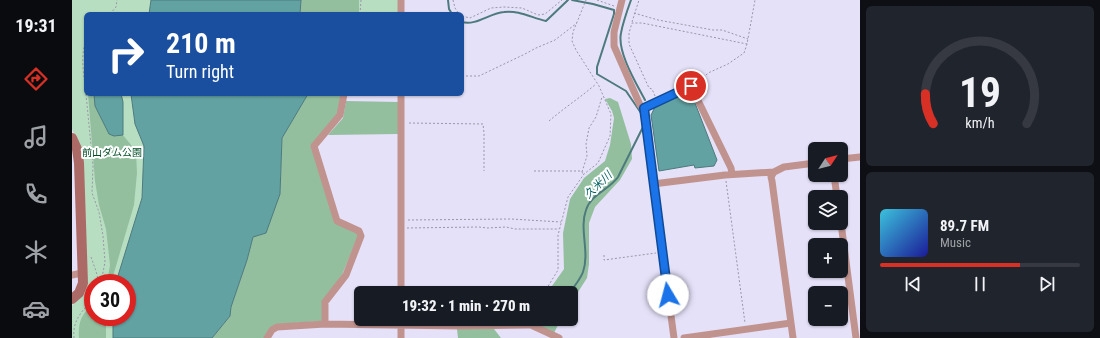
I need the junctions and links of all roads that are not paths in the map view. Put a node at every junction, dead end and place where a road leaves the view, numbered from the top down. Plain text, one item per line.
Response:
1 (401, 0) edge
2 (622, 0) edge
3 (401, 12) edge
4 (344, 96) edge
5 (400, 96) edge
6 (644, 108) junction
7 (72, 138) edge
8 (860, 157) edge
9 (848, 158) edge
10 (808, 164) edge
11 (774, 172) junction
12 (729, 174) junction
13 (76, 177) edge
14 (653, 184) junction
15 (842, 230) edge
16 (77, 274) edge
17 (401, 286) edge
18 (72, 299) edge
19 (354, 323) edge
20 (791, 323) junction
21 (325, 324) junction
22 (401, 326) edge
23 (533, 326) edge
24 (267, 338) edge
25 (401, 338) edge
26 (559, 338) edge
27 (674, 338) edge
28 (684, 338) edge
29 (793, 338) edge
30 (856, 338) edge

1 - 3 street
2 - 6 street
4 - 21 street
5 - 17 street
6 - 12 street
6 - 14 street
7 - 13 street
8 - 9 street
10 - 11 street
11 - 12 street
11 - 20 street
12 - 14 street
13 - 16 street
14 - 27 street
15 - 30 street
16 - 18 street
19 - 21 street
20 - 28 street
20 - 29 street
21 - 24 street
22 - 25 street
23 - 26 street

